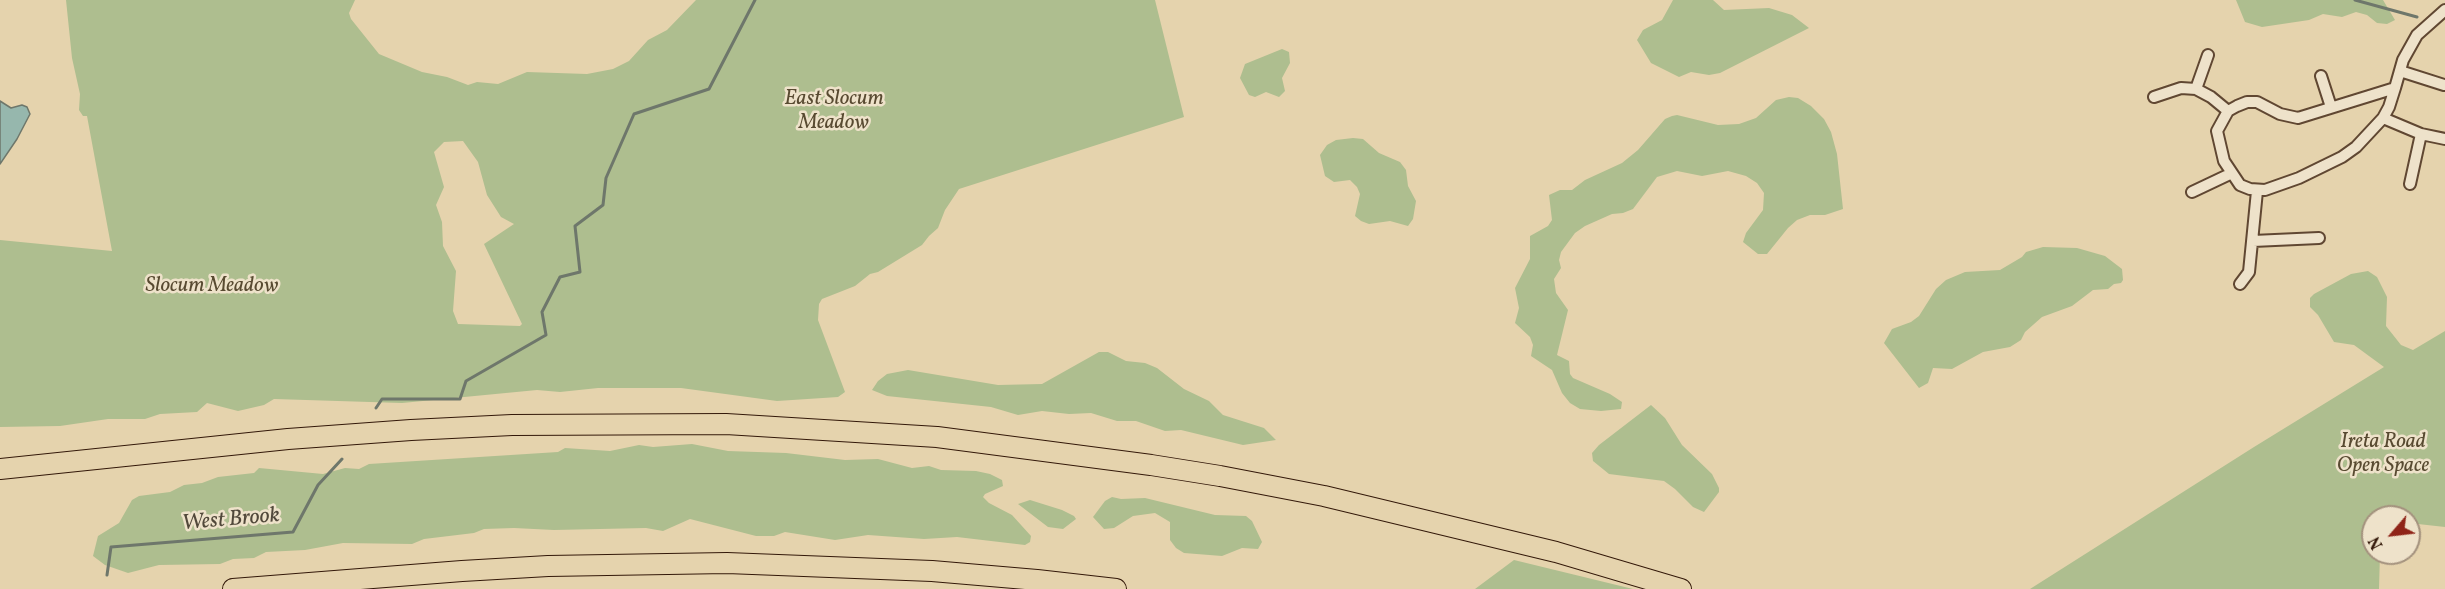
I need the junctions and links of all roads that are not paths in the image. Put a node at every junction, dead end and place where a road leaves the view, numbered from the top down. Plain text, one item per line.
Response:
1 (2445, 10) edge
2 (2208, 55) dead end
3 (2400, 71) junction
4 (2321, 76) dead end
5 (2444, 86) edge
6 (2395, 88) junction
7 (2196, 89) junction
8 (2154, 97) dead end
9 (2331, 107) junction
10 (2228, 111) junction
11 (2383, 118) junction
12 (2421, 134) junction
13 (2445, 139) edge
14 (2230, 174) junction
15 (2410, 184) dead end
16 (2257, 191) junction
17 (2192, 192) dead end
18 (2319, 238) dead end
19 (2253, 241) junction
20 (2241, 284) dead end
21 (0, 470) edge
22 (233, 589) edge
23 (1116, 589) edge
24 (1681, 589) edge

1 - 3 street
2 - 7 street
3 - 5 street
3 - 6 street
4 - 9 street
6 - 9 street
6 - 11 street
7 - 8 street
7 - 10 street
9 - 10 street
10 - 14 street
11 - 12 street
11 - 16 street
12 - 13 street
12 - 15 street
14 - 16 street
14 - 17 street
16 - 19 street
18 - 19 street
19 - 20 street
21 - 24 highway
22 - 23 highway

